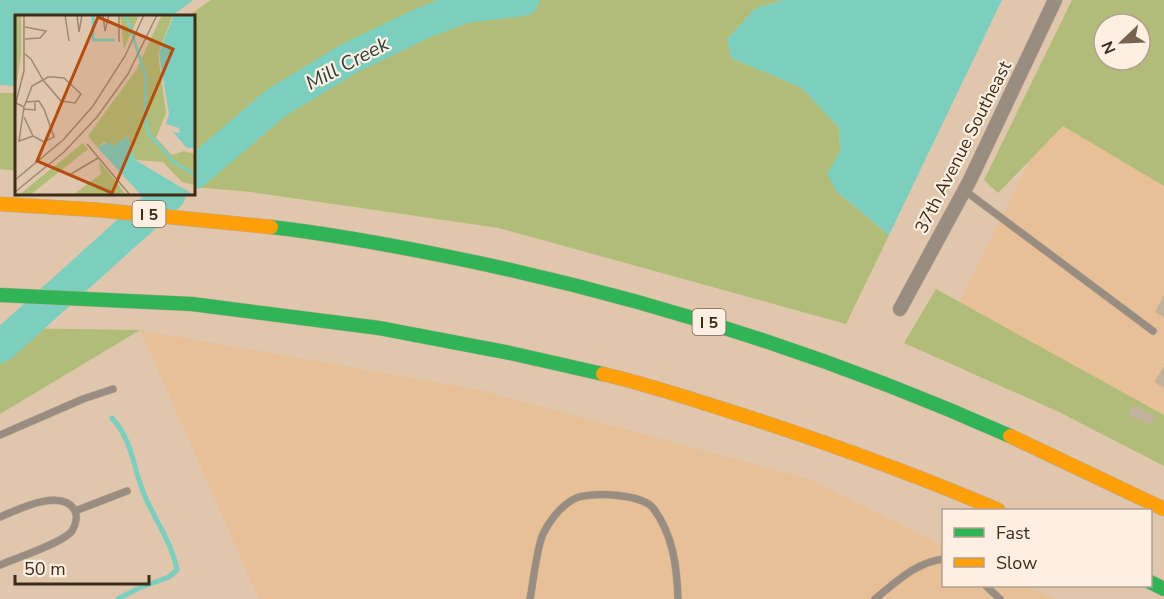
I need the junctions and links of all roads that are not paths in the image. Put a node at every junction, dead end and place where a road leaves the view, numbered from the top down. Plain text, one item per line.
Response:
1 (1055, 0) edge
2 (964, 190) junction
3 (0, 204) edge
4 (0, 295) edge
5 (900, 309) dead end
6 (1153, 331) dead end
7 (113, 389) dead end
8 (0, 435) edge
9 (127, 491) dead end
10 (996, 509) edge
11 (1164, 509) edge
12 (75, 511) junction
13 (0, 517) edge
14 (942, 559) edge
15 (0, 565) edge
16 (988, 587) edge
17 (530, 599) edge
18 (678, 599) edge
19 (875, 599) edge
20 (1000, 599) edge

1 - 2 street, 37th Avenue Southeast
2 - 5 street, 37th Avenue Southeast
2 - 6 lane
3 - 11 highway, I 5
4 - 10 highway
7 - 8 lane
9 - 12 lane
12 - 13 lane
12 - 15 lane
14 - 19 lane
16 - 20 lane
17 - 18 lane

